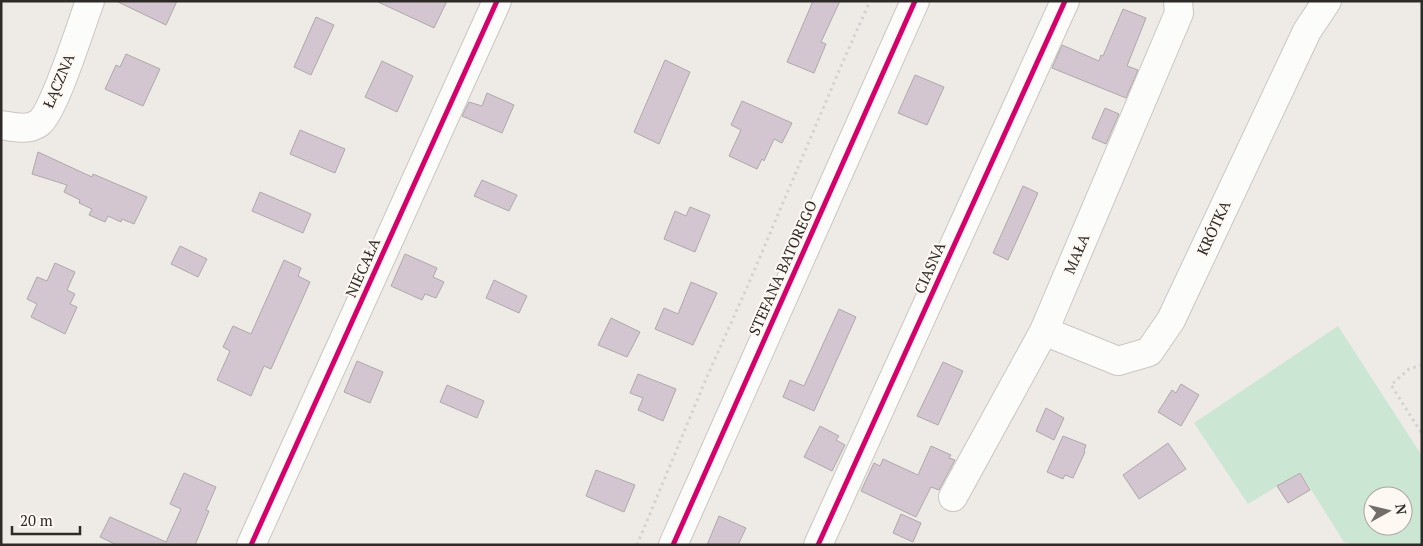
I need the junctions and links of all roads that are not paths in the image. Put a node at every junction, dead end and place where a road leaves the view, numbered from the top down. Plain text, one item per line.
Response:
1 (90, 1) edge
2 (497, 1) edge
3 (915, 1) edge
4 (1065, 1) edge
5 (1178, 1) edge
6 (1327, 1) edge
7 (1, 125) edge
8 (1044, 332) junction
9 (953, 498) dead end
10 (251, 545) edge
11 (673, 545) edge
12 (818, 545) edge

1 - 7 street, ŁĄCZNA
2 - 10 street, NIECAŁA
3 - 11 street, STEFANA BATOREGO
4 - 12 street, CIASNA
5 - 8 street, MAŁA
6 - 8 street, KRÓTKA
8 - 9 street, MAŁA

